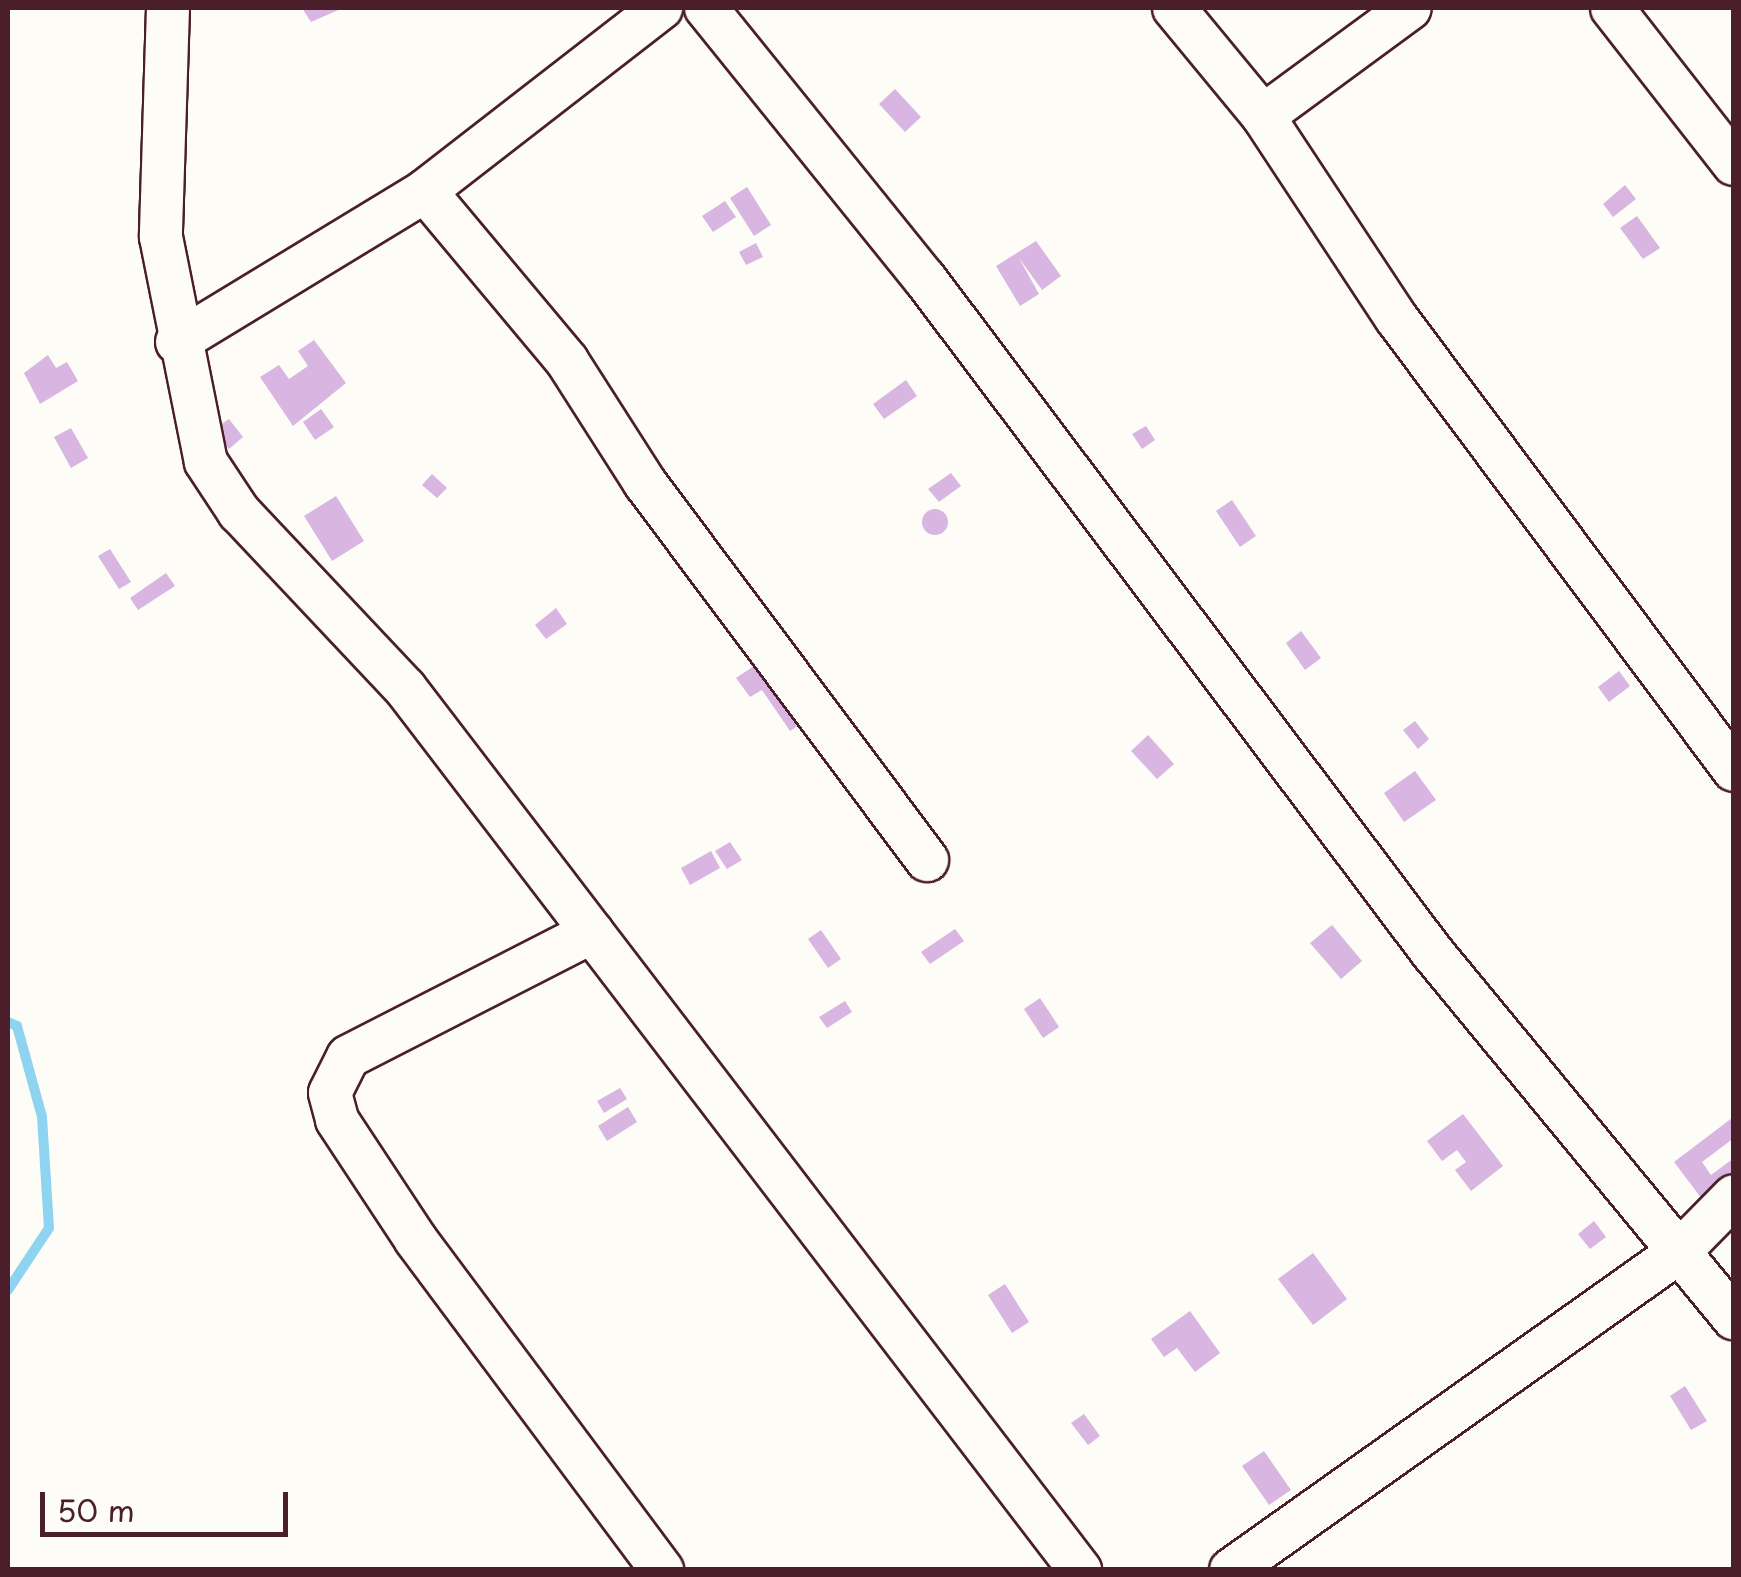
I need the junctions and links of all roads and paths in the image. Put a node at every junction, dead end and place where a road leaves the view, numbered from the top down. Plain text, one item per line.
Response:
1 (168, 8) edge
2 (660, 8) edge
3 (706, 8) edge
4 (1174, 8) edge
5 (1410, 8) edge
6 (1612, 8) edge
7 (1263, 116) junction
8 (1734, 164) edge
9 (425, 191) junction
10 (177, 342) junction
11 (1734, 770) edge
12 (927, 860) dead end
13 (592, 932) junction
14 (1734, 1196) edge
15 (1679, 1252) junction
16 (1734, 1318) edge
17 (662, 1570) edge
18 (1080, 1570) edge
19 (1231, 1570) edge

1 - 10 street
2 - 9 street
3 - 15 street
4 - 7 street
5 - 7 street
6 - 8 street
7 - 11 street
9 - 10 street
9 - 12 street
10 - 13 street
13 - 17 street
13 - 18 street
14 - 15 street
15 - 16 street
15 - 19 street

